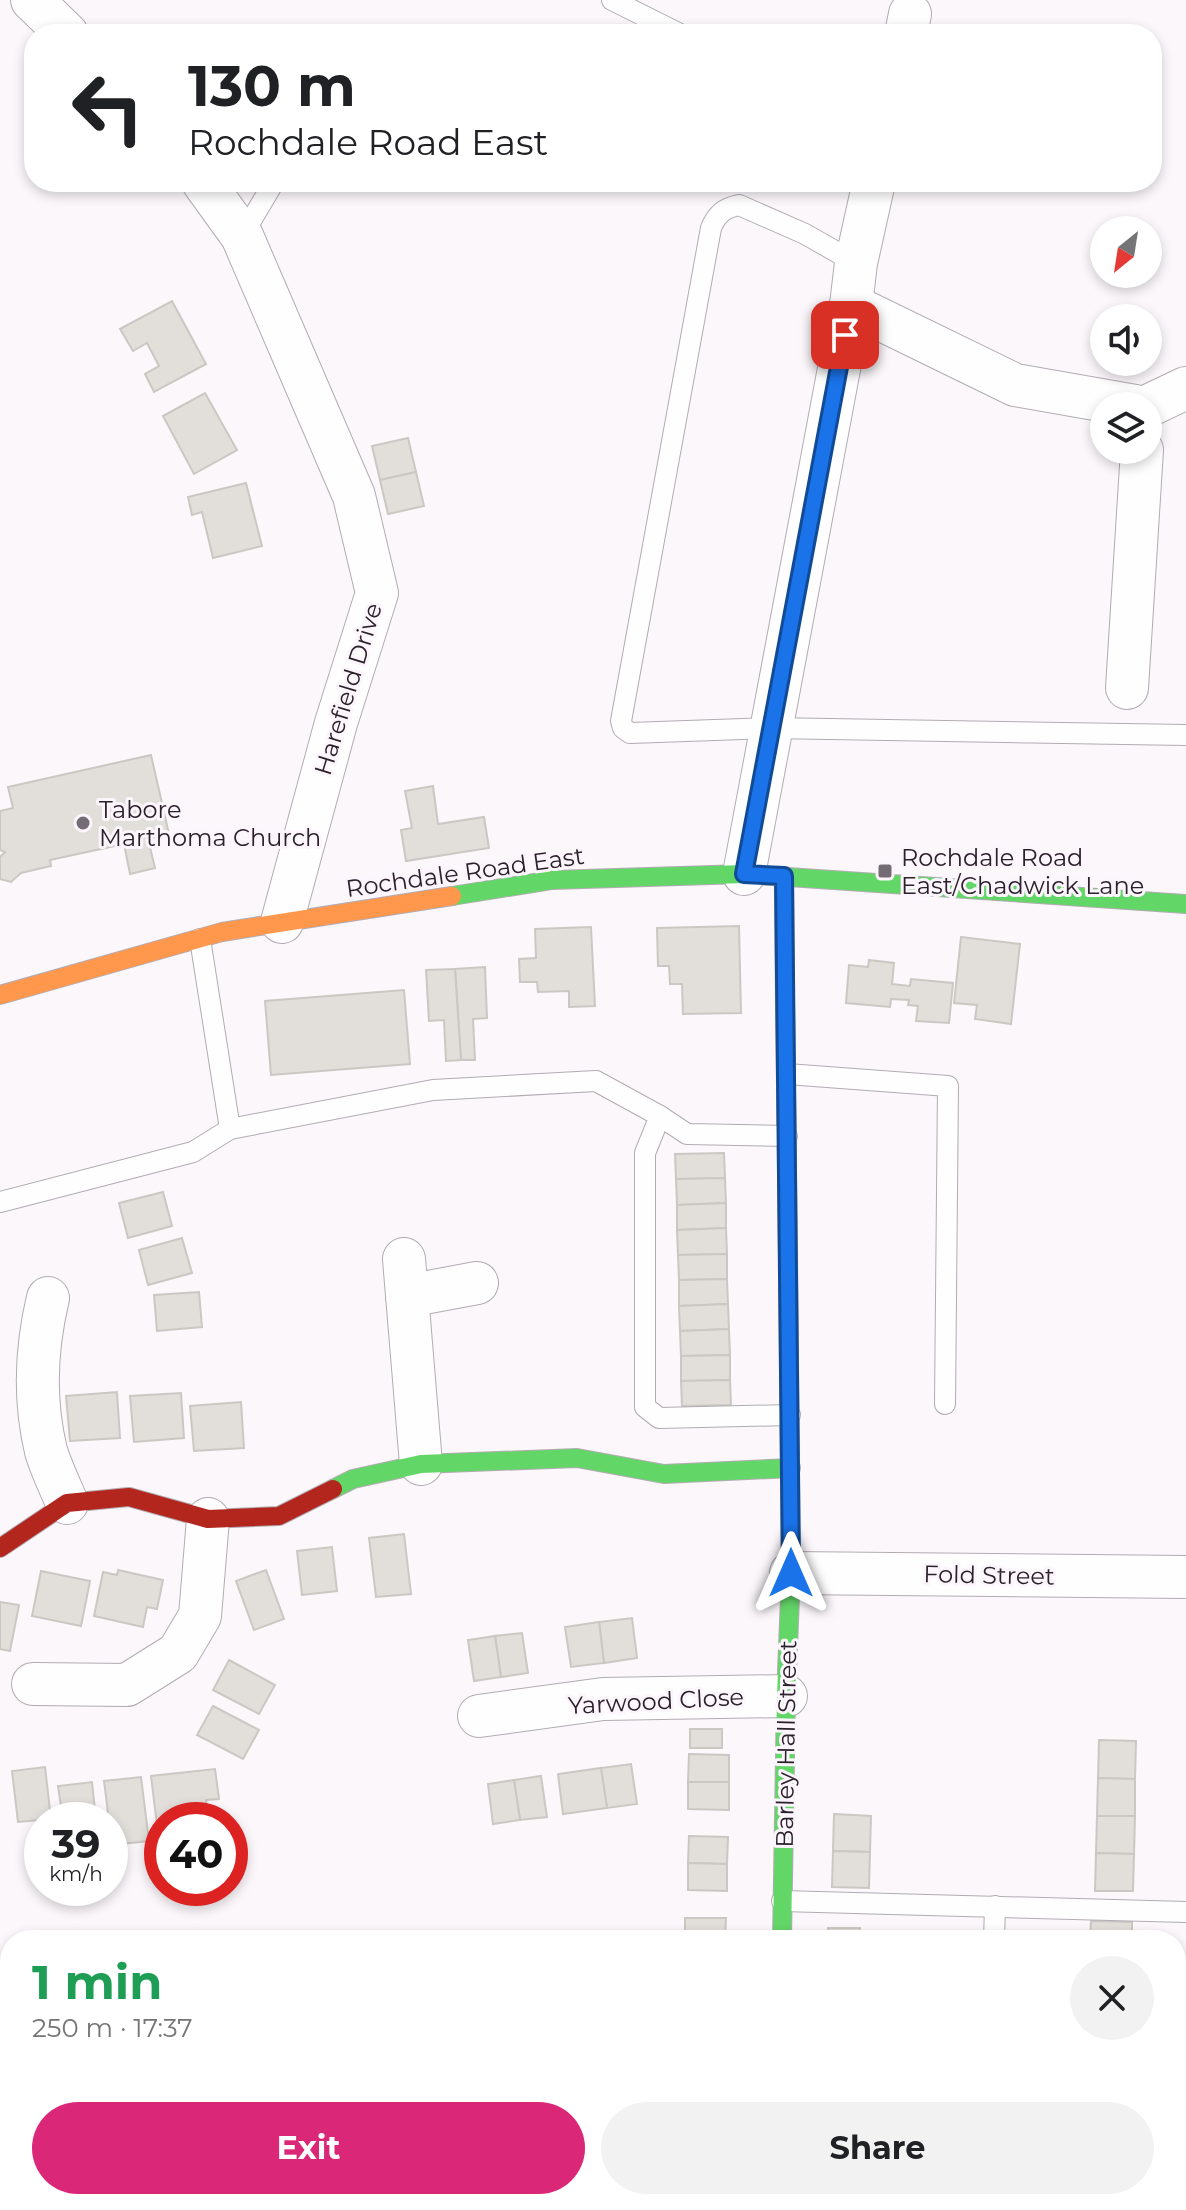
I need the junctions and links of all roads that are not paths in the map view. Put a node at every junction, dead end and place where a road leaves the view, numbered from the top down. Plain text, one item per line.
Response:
1 (32, 0) edge
2 (612, 0) edge
3 (57, 24) edge
4 (660, 24) edge
5 (210, 192) edge
6 (268, 192) edge
7 (872, 192) edge
8 (242, 236) junction
9 (856, 263) junction
10 (851, 305) junction
11 (1186, 388) edge
12 (1090, 398) edge
13 (1162, 399) edge
14 (1141, 464) edge
15 (1127, 688) dead end
16 (771, 728) junction
17 (1186, 735) edge
18 (764, 875) junction
19 (1186, 904) edge
20 (282, 922) junction
21 (200, 939) junction
22 (0, 995) edge
23 (787, 1074) junction
24 (660, 1116) junction
25 (230, 1129) junction
26 (787, 1136) junction
27 (0, 1202) edge
28 (477, 1283) dead end
29 (48, 1295) dead end
30 (945, 1404) dead end
31 (790, 1415) junction
32 (421, 1464) junction
33 (791, 1468) junction
34 (67, 1503) junction
35 (208, 1519) junction
36 (0, 1548) edge
37 (791, 1573) junction
38 (1186, 1577) edge
39 (33, 1684) dead end
40 (786, 1696) junction
41 (479, 1716) dead end
42 (782, 1901) junction
43 (995, 1906) junction
44 (1186, 1912) edge
45 (782, 1930) edge
46 (994, 1930) edge

1 - 3 street
2 - 4 lane
5 - 8 street, Harefield Drive
6 - 8 lane
7 - 9 street
8 - 20 street, Harefield Drive
9 - 10 street
9 - 16 lane
10 - 12 street
10 - 16 street
11 - 13 street
14 - 15 street
16 - 17 lane
16 - 18 street
18 - 19 main road, Rochdale Road East
18 - 20 main road, Rochdale Road East
18 - 23 main road, Barley Hall Street
20 - 21 main road, Rochdale Road East
21 - 22 main road, Rochdale Road East
21 - 25 lane
23 - 26 main road, Barley Hall Street
23 - 30 lane
24 - 25 lane
24 - 26 lane
24 - 31 lane
25 - 27 lane
26 - 31 main road, Barley Hall Street
28 - 32 street
29 - 34 street
31 - 33 main road, Barley Hall Street
32 - 33 main road
32 - 35 main road
33 - 37 main road, Barley Hall Street
34 - 35 main road
34 - 36 main road
35 - 39 street
37 - 38 street, Fold Street
37 - 40 main road, Barley Hall Street
40 - 41 street, Yarwood Close
40 - 42 main road, Barley Hall Street
42 - 43 lane
42 - 45 main road, Barley Hall Street
43 - 44 lane
43 - 46 lane

